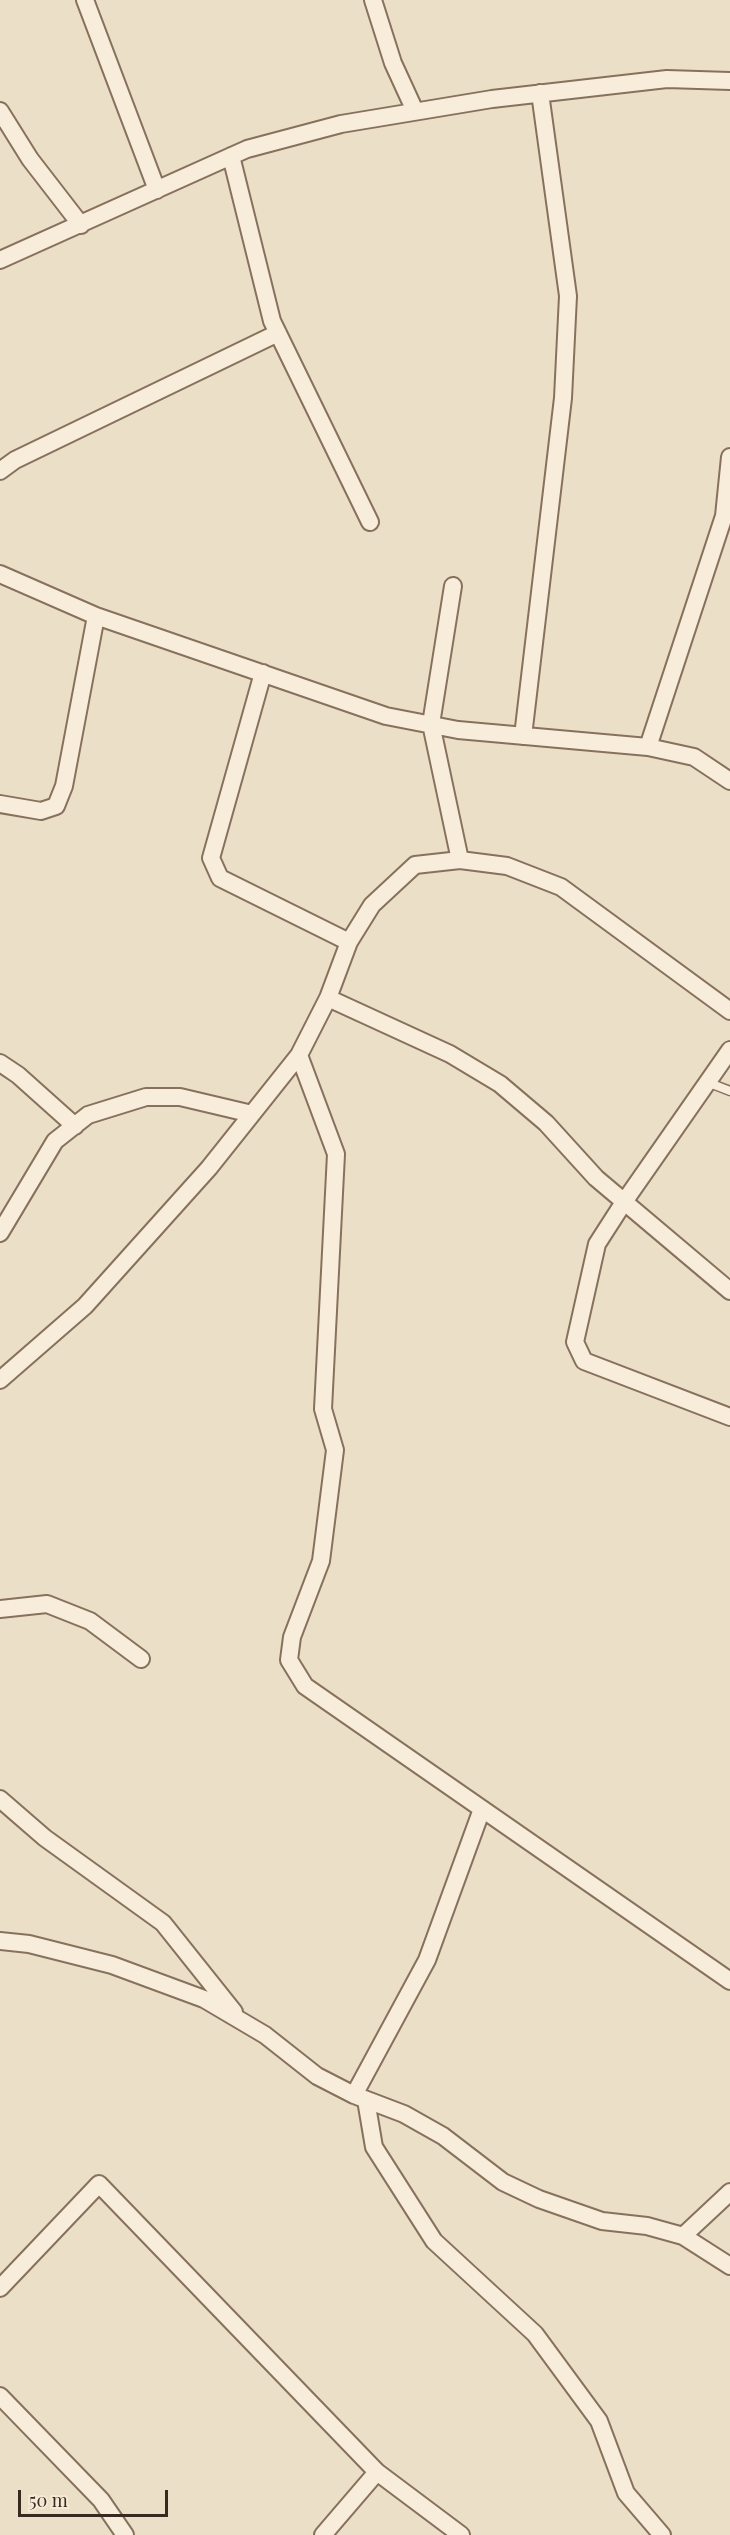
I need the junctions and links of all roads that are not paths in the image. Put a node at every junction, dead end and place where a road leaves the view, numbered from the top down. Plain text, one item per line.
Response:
1 (84, 0) edge
2 (373, 0) edge
3 (730, 81) edge
4 (540, 93) junction
5 (0, 111) edge
6 (415, 111) junction
7 (231, 156) junction
8 (157, 190) junction
9 (81, 225) junction
10 (0, 260) edge
11 (278, 333) junction
12 (730, 457) edge
13 (0, 471) edge
14 (370, 522) dead end
15 (0, 574) edge
16 (453, 586) dead end
17 (96, 616) junction
18 (263, 674) junction
19 (431, 724) junction
20 (523, 736) junction
21 (648, 747) junction
22 (730, 781) edge
23 (0, 804) edge
24 (460, 860) junction
25 (349, 942) junction
26 (327, 998) junction
27 (730, 1011) edge
28 (730, 1050) edge
29 (299, 1055) junction
30 (0, 1063) edge
31 (707, 1082) junction
32 (730, 1091) edge
33 (252, 1114) junction
34 (75, 1126) junction
35 (624, 1202) junction
36 (0, 1233) edge
37 (730, 1291) edge
38 (0, 1380) edge
39 (730, 1417) edge
40 (0, 1609) edge
41 (141, 1659) dead end
42 (0, 1799) edge
43 (482, 1809) junction
44 (0, 1941) edge
45 (730, 1981) edge
46 (240, 2020) junction
47 (360, 2098) junction
48 (730, 2192) edge
49 (683, 2236) junction
50 (730, 2266) edge
51 (0, 2288) edge
52 (0, 2396) edge
53 (377, 2472) junction
54 (125, 2535) edge
55 (323, 2535) edge
56 (461, 2535) edge
57 (662, 2535) edge

1 - 8 street
2 - 6 street
3 - 4 street
4 - 6 street
4 - 20 street
5 - 9 street
6 - 7 street
7 - 8 street
7 - 11 street
8 - 9 street
9 - 10 street
11 - 13 street
11 - 14 street
12 - 21 street
15 - 17 street
16 - 19 street
17 - 18 street
17 - 23 street
18 - 19 street
18 - 25 street
19 - 20 street
19 - 24 street
20 - 21 street
21 - 22 street
24 - 25 street
24 - 27 street
25 - 26 street
26 - 29 street
26 - 35 street
28 - 31 street
29 - 33 street
29 - 43 street
30 - 34 street
31 - 32 lane
31 - 35 street
33 - 34 street
33 - 38 street
34 - 36 street
35 - 37 street
35 - 39 street
40 - 41 street
42 - 46 street
43 - 45 street
43 - 47 street
44 - 46 street
46 - 47 street
47 - 49 street
47 - 57 street
48 - 49 street
49 - 50 street
51 - 53 street
52 - 54 street
53 - 55 street
53 - 56 street

